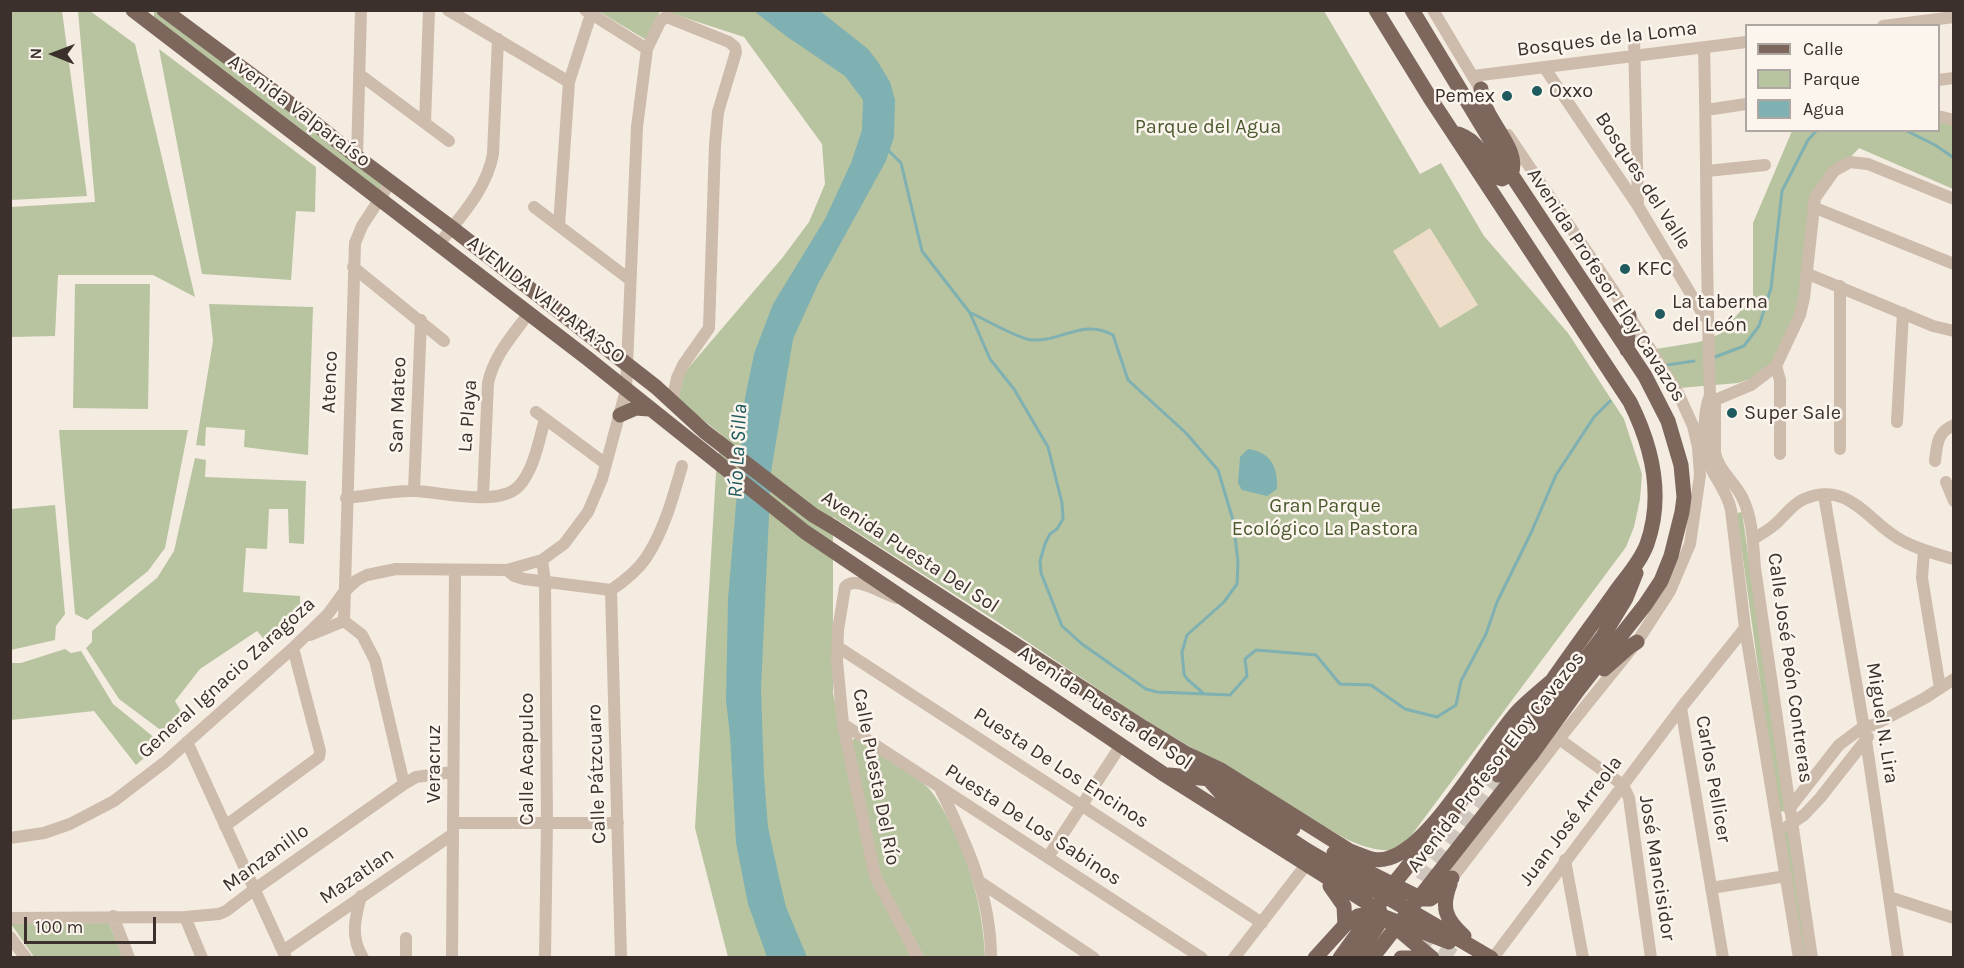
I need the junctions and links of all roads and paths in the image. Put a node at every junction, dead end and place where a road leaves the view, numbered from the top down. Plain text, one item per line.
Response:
1 (133, 10) edge
2 (164, 10) edge
3 (361, 10) edge
4 (429, 10) edge
5 (448, 10) edge
6 (1376, 10) edge
7 (1412, 10) edge
8 (1433, 10) edge
9 (588, 12) edge
10 (1953, 17) edge
11 (1899, 24) edge
12 (1634, 38) dead end
13 (498, 39) junction
14 (1745, 42) edge
15 (1704, 48) junction
16 (647, 49) junction
17 (1634, 55) junction
18 (1544, 67) junction
19 (359, 74) junction
20 (1473, 76) junction
21 (569, 82) junction
22 (1481, 90) junction
23 (1745, 104) edge
24 (1706, 110) junction
25 (425, 123) junction
26 (1453, 133) junction
27 (449, 141) dead end
28 (357, 157) junction
29 (1765, 165) dead end
30 (1707, 171) junction
31 (1511, 174) junction
32 (390, 183) junction
33 (380, 199) junction
34 (1953, 199) edge
35 (1638, 206) junction
36 (534, 207) dead end
37 (1813, 207) junction
38 (559, 225) junction
39 (452, 228) junction
40 (439, 244) junction
41 (1953, 264) edge
42 (353, 267) junction
43 (1808, 274) junction
44 (629, 279) junction
45 (1840, 286) junction
46 (529, 313) junction
47 (1903, 313) junction
48 (1629, 315) junction
49 (1707, 317) junction
50 (421, 320) junction
51 (1953, 331) edge
52 (444, 341) dead end
53 (1627, 350) junction
54 (627, 366) junction
55 (1776, 366) junction
56 (626, 390) junction
57 (1711, 400) junction
58 (672, 401) junction
59 (649, 409) junction
60 (620, 415) junction
61 (1706, 421) junction
62 (1897, 422) dead end
63 (1953, 424) edge
64 (1693, 426) junction
65 (1840, 449) dead end
66 (1780, 454) dead end
67 (1935, 461) dead end
68 (606, 464) junction
69 (682, 466) dead end
70 (1946, 482) dead end
71 (1722, 486) junction
72 (414, 491) junction
73 (1698, 493) junction
74 (1824, 495) junction
75 (483, 497) junction
76 (346, 498) junction
77 (1953, 501) edge
78 (1746, 506) junction
79 (1731, 510) junction
80 (805, 532) joint
81 (1753, 539) junction
82 (1924, 550) junction
83 (1641, 556) junction
84 (1953, 559) edge
85 (542, 560) junction
86 (455, 570) junction
87 (507, 570) junction
88 (545, 581) junction
89 (611, 590) junction
90 (344, 592) junction
91 (905, 599) junction
92 (344, 621) junction
93 (1745, 628) junction
94 (304, 638) junction
95 (1637, 642) junction
96 (838, 647) junction
97 (293, 648) junction
98 (1953, 679) edge
99 (1552, 680) junction
100 (1940, 688) junction
101 (1578, 690) junction
102 (1107, 705) junction
103 (1681, 708) junction
104 (843, 724) junction
105 (1092, 725) junction
106 (1868, 726) junction
107 (1143, 728) junction
108 (1559, 740) junction
109 (1866, 740) junction
110 (187, 742) junction
111 (1127, 749) junction
112 (1185, 753) junction
113 (453, 772) junction
114 (1166, 775) junction
115 (1498, 775) tunnel mouth
116 (1210, 779) junction
117 (404, 784) junction
118 (1623, 785) junction
119 (939, 787) junction
120 (1082, 805) junction
121 (1791, 808) junction
122 (547, 823) junction
123 (618, 823) junction
124 (1793, 823) junction
125 (225, 826) junction
126 (1777, 826) junction
127 (453, 828) junction
128 (10, 838) edge
129 (1407, 849) junction
130 (1048, 857) junction
131 (1565, 861) junction
132 (1306, 865) junction
133 (1322, 876) junction
134 (1786, 876) junction
135 (1452, 878) junction
136 (980, 882) junction
137 (1368, 885) junction
138 (1712, 888) junction
139 (255, 889) junction
140 (1401, 890) junction
141 (361, 896) junction
142 (1889, 897) junction
143 (1381, 909) junction
144 (113, 916) junction
145 (185, 917) junction
146 (1410, 917) junction
147 (10, 918) edge
148 (1953, 918) edge
149 (1262, 923) junction
150 (1345, 925) junction
151 (1445, 935) junction
152 (10, 937) edge
153 (406, 938) dead end
154 (285, 954) edge
155 (1486, 956) edge
156 (26, 957) edge
157 (129, 957) edge
158 (202, 957) edge
159 (363, 957) edge
160 (406, 957) edge
161 (452, 957) edge
162 (545, 957) edge
163 (621, 957) edge
164 (918, 957) edge
165 (991, 957) edge
166 (1094, 957) edge
167 (1202, 957) edge
168 (1234, 957) edge
169 (1315, 957) edge
170 (1340, 957) edge
171 (1356, 957) edge
172 (1372, 957) edge
173 (1401, 957) edge
174 (1416, 957) edge
175 (1433, 957) edge
176 (1583, 957) edge
177 (1651, 957) edge
178 (1722, 957) edge
179 (1799, 957) edge
180 (1812, 957) edge
181 (1898, 957) edge

1 - 33 main road, Avenida Valparaíso
2 - 28 main road, Avenida Valparaíso
3 - 19 street
4 - 25 street
5 - 13 street
6 - 26 main road, Avenida Profesor Eloy Cavazos
7 - 31 main road, Avenida Profesor Eloy Cavazos
8 - 20 street
9 - 16 street
9 - 21 street
10 - 11 street
12 - 17 street
13 - 21 street
13 - 39 street
14 - 15 street, Bosques de la Loma
15 - 17 street, Bosques de la Loma
15 - 24 street, Calle José Peón Contreras
16 - 44 street
16 - 58 street
17 - 18 street, Bosques de la Loma
17 - 35 street
18 - 20 street, Bosques de la Loma
18 - 35 street, Bosques del Valle
19 - 25 street
19 - 28 street
20 - 22 street
21 - 38 street
22 - 31 main road
22 - 48 street
23 - 24 street
24 - 30 street, Calle José Peón Contreras
25 - 27 street
26 - 31 main road
26 - 83 main road, Avenida Profesor Eloy Cavazos
28 - 32 main road, Avenida Valparaíso
29 - 30 street
30 - 49 street, Calle José Peón Contreras
31 - 53 main road, Avenida Profesor Eloy Cavazos
32 - 33 street, Atenco
32 - 39 main road, Avenida Valparaíso
33 - 40 main road, Avenida Valparaíso
33 - 42 street, Atenco
34 - 37 street
35 - 49 street, Bosques del Valle
36 - 38 street
37 - 41 street
37 - 43 street
38 - 44 street
39 - 40 street
39 - 54 main road, AVENIDA VALPARA?SO
40 - 46 main road, AVENIDA VALPARA?SO
42 - 50 street
42 - 76 street, Atenco
43 - 45 street
43 - 55 street
44 - 54 street
45 - 47 street
45 - 65 street
46 - 56 main road, AVENIDA VALPARA?SO
46 - 75 street, La Playa
47 - 51 street
47 - 62 street
48 - 53 main road
48 - 64 street
49 - 57 street, Calle José Peón Contreras
50 - 52 street
50 - 72 street, San Mateo
53 - 101 main road, Avenida Profesor Eloy Cavazos
54 - 56 street
54 - 58 main road, Avenida Puesta Del Sol
55 - 57 street
55 - 66 street
56 - 59 main road, Avenida Puesta Del Sol
56 - 60 street
57 - 61 street, Calle José Peón Contreras
57 - 78 street, Calle José Peón Contreras
58 - 102 main road, Avenida Puesta Del Sol
59 - 60 main road
59 - 80 main road, Avenida Puesta Del Sol
60 - 68 street
61 - 64 street
61 - 71 street, Calle José Peón Contreras
63 - 67 street
64 - 73 street
68 - 75 street
68 - 85 street
69 - 89 street
70 - 77 street
71 - 73 street
71 - 79 street, Calle José Peón Contreras
72 - 75 street
72 - 76 street
73 - 95 street
74 - 81 street
74 - 82 street
74 - 106 street, Miguel N. Lira
76 - 90 street, Atenco
78 - 79 street
78 - 81 street, Calle José Peón Contreras
79 - 93 street, Calle José Peón Contreras
80 - 91 main road, Avenida Puesta del Sol
81 - 121 street, Calle José Peón Contreras
82 - 84 street
82 - 100 street
83 - 99 main road, Avenida Profesor Eloy Cavazos
83 - 115 main road
85 - 87 street
85 - 88 street, Calle Acapulco
86 - 87 street, General Ignacio Zaragoza
86 - 90 street, General Ignacio Zaragoza
86 - 113 street, Veracruz
87 - 88 street, General Ignacio Zaragoza
88 - 89 street, General Ignacio Zaragoza
88 - 122 street, Calle Acapulco
89 - 123 street, Calle Pátzcuaro
90 - 92 street, Atenco
90 - 94 street, General Ignacio Zaragoza
91 - 96 street, Calle Puesta Del Río
91 - 105 main road, Avenida Puesta del Sol
92 - 94 street
92 - 117 street
93 - 103 street, Carlos Pellicer
93 - 126 street, Calle José Peón Contreras
94 - 97 street, General Ignacio Zaragoza
95 - 101 main road
95 - 108 street
96 - 104 street, Calle Puesta Del Río
96 - 120 street, Puesta De Los Encinos
97 - 110 street, General Ignacio Zaragoza
97 - 125 street
98 - 100 street
99 - 129 main road
99 - 143 main road, Avenida Profesor Eloy Cavazos, bridge
100 - 106 street
101 - 146 main road, Avenida Profesor Eloy Cavazos, bridge
102 - 105 main road
102 - 107 main road, Avenida Puesta Del Sol
103 - 118 street, Juan José Arreola
103 - 138 street, Carlos Pellicer
104 - 119 street, Puesta De Los Sabinos
104 - 164 street, Calle Puesta Del Río
105 - 111 main road, Avenida Puesta del Sol
106 - 109 street
106 - 121 street
107 - 111 main road
107 - 112 main road, Avenida Puesta Del Sol
108 - 118 street
108 - 135 street
109 - 124 street
109 - 142 street, Miguel N. Lira
110 - 125 street
110 - 128 street, General Ignacio Zaragoza
111 - 114 main road, Avenida Puesta del Sol
111 - 120 street
112 - 116 main road, Avenida Puesta del Sol
112 - 129 main road
113 - 117 street, Manzanillo
113 - 127 street, Veracruz
114 - 116 main road
114 - 132 main road, Avenida Puesta del Sol
116 - 137 main road, Avenida Puesta del Sol
116 - 140 main road
117 - 139 street, Manzanillo
118 - 131 street, Juan José Arreola
118 - 177 street, José Mancisidor
119 - 130 street, Puesta De Los Sabinos
119 - 136 street
120 - 130 street
120 - 149 street, Puesta De Los Encinos
121 - 124 street, Calle José Peón Contreras
121 - 126 street
122 - 123 street
122 - 127 street
122 - 162 street, Calle Acapulco
123 - 163 street, Calle Pátzcuaro
124 - 126 street
124 - 180 street, Calle José Peón Contreras
125 - 139 street
126 - 134 street, Calle José Peón Contreras
127 - 141 street, Mazatlan
127 - 161 street, Veracruz
129 - 140 main road
130 - 167 street, Puesta De Los Sabinos
131 - 155 street, Juan José Arreola
131 - 176 street
132 - 133 main road, Avenida Puesta del Sol
132 - 149 street
133 - 143 main road, Avenida Puesta del Sol
133 - 150 main road
134 - 138 street
134 - 179 street, Calle José Peón Contreras
135 - 140 main road
135 - 155 main road
136 - 165 street
136 - 166 street
137 - 143 main road
137 - 146 main road, Avenida Puesta del Sol
138 - 178 street, Carlos Pellicer
139 - 145 street, Manzanillo
139 - 154 street
141 - 154 street, Mazatlan
141 - 159 street
142 - 148 street
142 - 181 street, Miguel N. Lira
143 - 146 main road
143 - 150 main road
143 - 170 main road, bridge
143 - 171 main road
143 - 175 main road
144 - 145 street, Manzanillo
144 - 147 street, Manzanillo
144 - 157 street
145 - 158 street
146 - 151 main road
146 - 172 main road, Avenida Profesor Eloy Cavazos, bridge
149 - 168 street
150 - 169 main road
151 - 155 main road
151 - 175 main road
152 - 156 street
153 - 160 street
173 - 174 main road

